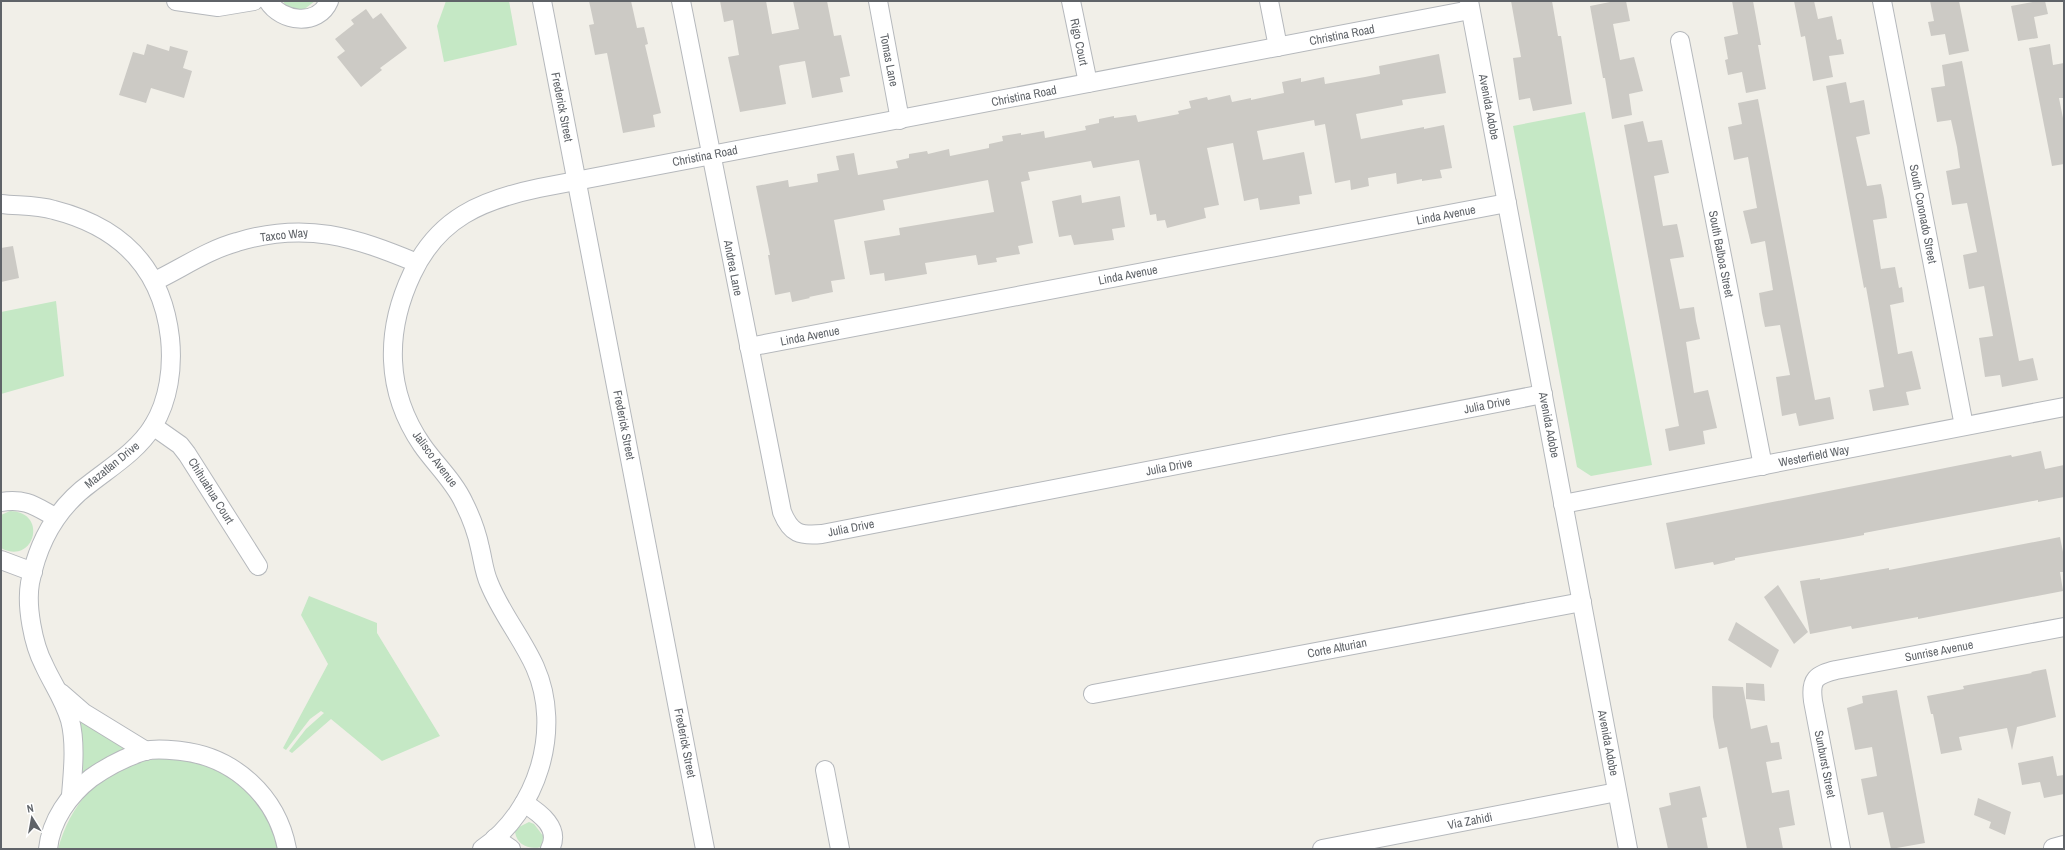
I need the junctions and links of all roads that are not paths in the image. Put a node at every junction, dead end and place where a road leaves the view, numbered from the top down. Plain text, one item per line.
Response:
1 (176, 1) edge
2 (254, 1) edge
3 (268, 1) edge
4 (329, 1) edge
5 (542, 1) edge
6 (681, 1) edge
7 (878, 1) edge
8 (1071, 1) edge
9 (1269, 1) edge
10 (1882, 1) edge
11 (1470, 5) edge
12 (1680, 41) dead end
13 (1278, 47) junction
14 (1088, 83) junction
15 (900, 120) junction
16 (710, 155) junction
17 (576, 180) junction
18 (1507, 203) junction
19 (1, 204) edge
20 (417, 263) junction
21 (155, 281) junction
22 (749, 347) junction
23 (1543, 394) junction
24 (2064, 407) edge
25 (153, 426) junction
26 (1964, 426) junction
27 (1763, 466) junction
28 (1, 502) edge
29 (1563, 504) junction
30 (56, 517) junction
31 (794, 532) joint
32 (1, 560) edge
33 (258, 566) dead end
34 (33, 572) junction
35 (1582, 602) junction
36 (2064, 627) edge
37 (1815, 679) joint
38 (61, 693) junction
39 (1093, 694) dead end
40 (146, 751) junction
41 (825, 770) dead end
42 (1617, 792) junction
43 (71, 795) junction
44 (524, 803) junction
45 (495, 838) junction
46 (285, 842) edge
47 (48, 849) edge
48 (303, 849) edge
49 (482, 849) edge
50 (511, 849) edge
51 (550, 849) edge
52 (705, 849) edge
53 (840, 849) edge
54 (1322, 849) edge
55 (1628, 849) edge
56 (1841, 849) edge

1 - 2 street
3 - 4 street
5 - 17 street, Frederick Street
6 - 16 street, Andrea Lane
7 - 15 street, Tomas Lane
8 - 14 street, Rigo Court
9 - 13 street
10 - 26 street, South Coronado Street
11 - 13 street, Christina Road
11 - 18 street, Avenida Adobe
12 - 27 street, South Balboa Street
13 - 14 street, Christina Road
14 - 15 street, Christina Road
15 - 16 street, Christina Road
16 - 17 street, Christina Road
16 - 22 street, Andrea Lane
17 - 20 street, Jalisco Avenue
17 - 52 street, Frederick Street
18 - 22 street, Linda Avenue
18 - 23 street, Avenida Adobe
19 - 21 street, Mazatlan Drive
20 - 21 street, Taxco Way
20 - 44 street, Jalisco Avenue
21 - 25 street, Mazatlan Drive
22 - 31 street, Andrea Lane
23 - 29 street, Avenida Adobe
23 - 31 street, Julia Drive
24 - 26 street, Westerfield Way
25 - 30 street, Mazatlan Drive
25 - 33 street, Chihuahua Court
26 - 27 street, Westerfield Way
27 - 29 street, Westerfield Way
28 - 30 street
29 - 35 street, Avenida Adobe
30 - 34 street, Mazatlan Drive
32 - 34 street
34 - 38 street, Mazatlan Drive
35 - 39 street, Corte Alturian
35 - 42 street, Avenida Adobe
36 - 37 street, Sunrise Avenue
37 - 56 street, Sunburst Street
38 - 40 street, Mazatlan Drive
38 - 43 street, Mazatlan Drive
40 - 43 street
40 - 46 street
41 - 53 street
42 - 54 street, Via Zahidi
42 - 55 street, Avenida Adobe
43 - 47 street
44 - 45 street, Jalisco Avenue
44 - 51 street
45 - 49 street, Jalisco Avenue
45 - 50 street
46 - 48 street

